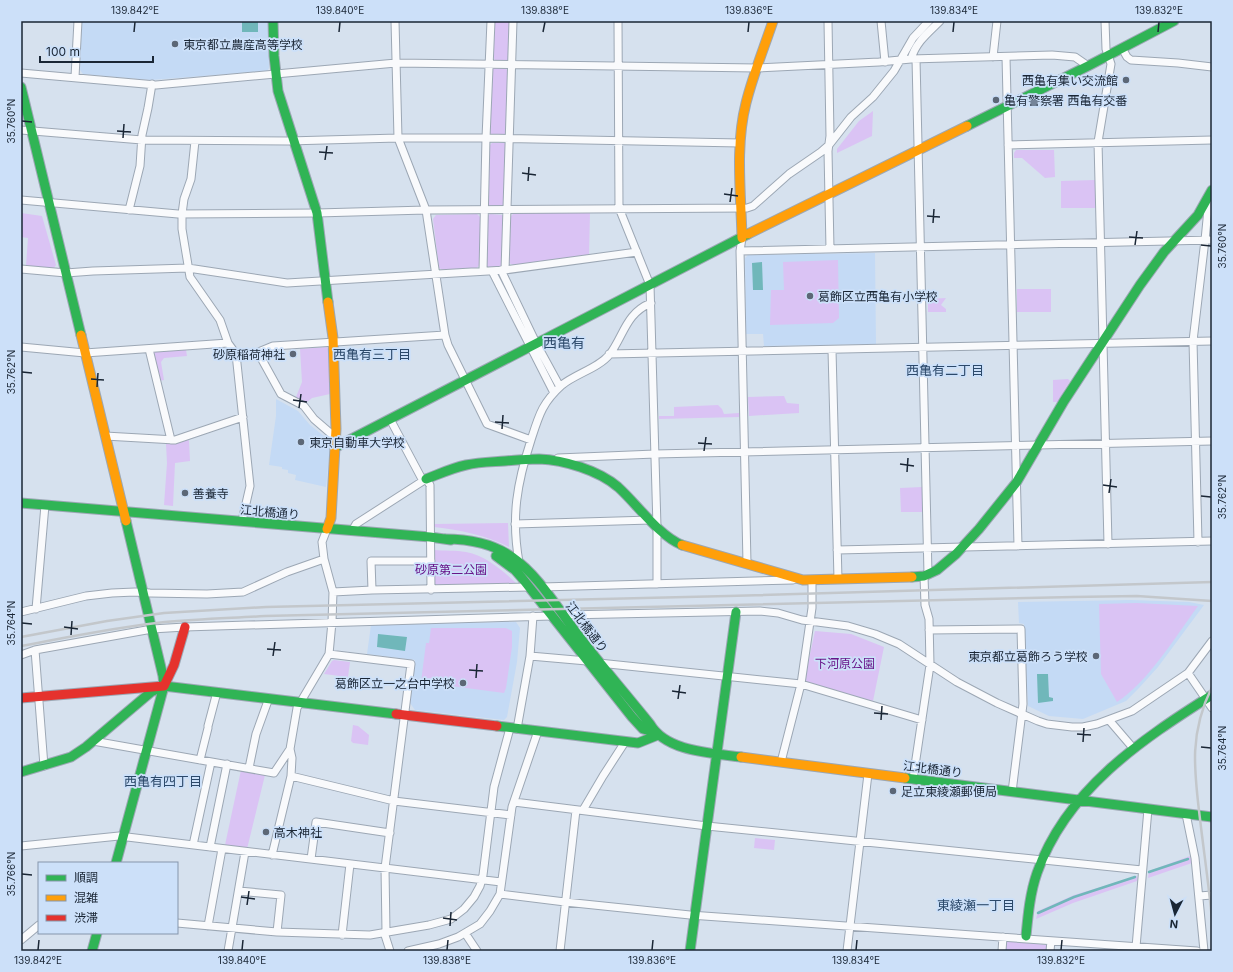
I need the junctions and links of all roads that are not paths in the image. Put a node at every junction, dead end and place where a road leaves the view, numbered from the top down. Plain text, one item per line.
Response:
1 (78, 21) edge
2 (273, 21) edge
3 (395, 21) edge
4 (491, 21) edge
5 (513, 21) edge
6 (618, 21) edge
7 (773, 21) edge
8 (828, 21) edge
9 (882, 21) edge
10 (929, 21) edge
11 (940, 21) edge
12 (997, 21) edge
13 (1105, 21) edge
14 (1174, 21) edge
15 (1122, 48) junction
16 (1108, 56) junction
17 (993, 57) junction
18 (1006, 57) junction
19 (914, 59) junction
20 (899, 60) junction
21 (885, 62) junction
22 (396, 64) junction
23 (489, 64) junction
24 (512, 64) junction
25 (829, 64) junction
26 (618, 66) junction
27 (1088, 66) junction
28 (1212, 67) edge
29 (757, 68) junction
30 (21, 73) edge
31 (275, 74) junction
32 (75, 78) junction
33 (152, 84) junction
34 (21, 87) edge
35 (1008, 105) junction
36 (21, 130) edge
37 (31, 131) junction
38 (398, 138) junction
39 (486, 138) junction
40 (509, 139) junction
41 (142, 140) junction
42 (294, 140) junction
43 (619, 140) junction
44 (1212, 140) edge
45 (195, 141) junction
46 (1098, 142) junction
47 (740, 143) junction
48 (829, 144) junction
49 (1008, 145) junction
50 (919, 150) junction
51 (1211, 193) edge
52 (829, 194) junction
53 (21, 200) edge
54 (49, 203) junction
55 (619, 208) junction
56 (742, 208) junction
57 (507, 209) junction
58 (129, 210) junction
59 (426, 210) junction
60 (484, 210) junction
61 (317, 213) junction
62 (182, 214) junction
63 (742, 238) junction
64 (1209, 240) edge
65 (1100, 242) junction
66 (1174, 242) junction
67 (1010, 245) junction
68 (920, 247) junction
69 (830, 249) junction
70 (740, 251) junction
71 (637, 252) junction
72 (188, 268) junction
73 (21, 269) edge
74 (503, 270) junction
75 (483, 271) junction
76 (492, 271) junction
77 (66, 273) junction
78 (436, 274) junction
79 (326, 280) junction
80 (650, 285) junction
81 (651, 303) junction
82 (445, 335) junction
83 (1193, 341) junction
84 (1212, 341) edge
85 (334, 343) junction
86 (1102, 343) junction
87 (228, 344) junction
88 (533, 345) junction
89 (1012, 345) junction
90 (21, 347) edge
91 (923, 348) junction
92 (149, 349) junction
93 (832, 350) junction
94 (742, 352) junction
95 (85, 353) junction
96 (260, 353) junction
97 (653, 353) junction
98 (236, 354) junction
99 (609, 354) junction
100 (465, 380) junction
101 (557, 390) junction
102 (242, 417) junction
103 (390, 419) junction
104 (105, 436) junction
105 (171, 440) junction
106 (531, 440) junction
107 (1212, 441) edge
108 (1196, 442) junction
109 (336, 443) junction
110 (1106, 444) junction
111 (1038, 445) junction
112 (1015, 446) junction
113 (925, 448) junction
114 (835, 450) junction
115 (745, 453) junction
116 (655, 454) junction
117 (546, 459) junction
118 (524, 460) junction
119 (424, 480) junction
120 (1016, 483) junction
121 (21, 503) edge
122 (45, 505) junction
123 (123, 511) junction
124 (242, 521) junction
125 (654, 523) junction
126 (515, 524) junction
127 (327, 529) junction
128 (352, 531) junction
129 (430, 537) junction
130 (445, 539) junction
131 (1212, 541) edge
132 (1198, 542) junction
133 (1108, 544) junction
134 (1018, 546) junction
135 (963, 547) junction
136 (927, 548) junction
137 (837, 550) junction
138 (324, 559) junction
139 (431, 561) junction
140 (519, 562) junction
141 (747, 563) junction
142 (926, 575) junction
143 (838, 579) junction
144 (808, 580) junction
145 (657, 584) junction
146 (529, 587) junction
147 (542, 587) junction
148 (372, 590) junction
149 (431, 590) junction
150 (143, 592) junction
151 (333, 592) junction
152 (36, 609) junction
153 (21, 612) edge
154 (736, 612) junction
155 (564, 615) junction
156 (533, 616) junction
157 (552, 616) junction
158 (810, 621) junction
159 (332, 622) junction
160 (185, 627) junction
161 (152, 629) junction
162 (929, 630) junction
163 (1212, 641) edge
164 (35, 650) junction
165 (329, 654) junction
166 (21, 655) edge
167 (530, 656) junction
168 (587, 661) junction
169 (599, 662) junction
170 (930, 664) junction
171 (1188, 673) junction
172 (727, 676) junction
173 (801, 684) junction
174 (164, 686) junction
175 (217, 692) junction
176 (39, 697) junction
177 (1209, 697) edge
178 (21, 698) edge
179 (269, 698) junction
180 (300, 702) junction
181 (1212, 708) edge
182 (1022, 714) junction
183 (405, 715) junction
184 (922, 720) junction
185 (1109, 720) junction
186 (514, 728) junction
187 (538, 731) junction
188 (656, 733) junction
189 (93, 741) junction
190 (625, 742) junction
191 (1133, 748) junction
192 (290, 749) junction
193 (147, 750) junction
194 (717, 754) junction
195 (200, 760) junction
196 (211, 762) junction
197 (781, 762) junction
198 (227, 764) junction
199 (44, 766) junction
200 (249, 768) junction
201 (21, 772) edge
202 (868, 774) junction
203 (292, 776) junction
204 (913, 779) junction
205 (1012, 792) junction
206 (1080, 800) junction
207 (394, 801) junction
208 (514, 802) junction
209 (1148, 809) junction
210 (579, 810) junction
211 (490, 812) junction
212 (1186, 814) junction
213 (511, 815) junction
214 (1212, 818) edge
215 (707, 826) junction
216 (390, 833) junction
217 (124, 836) junction
218 (861, 842) junction
219 (193, 845) junction
220 (21, 846) edge
221 (210, 847) junction
222 (222, 849) junction
223 (245, 852) junction
224 (272, 855) junction
225 (311, 859) junction
226 (1042, 860) junction
227 (116, 862) edge
228 (350, 864) junction
229 (385, 868) junction
230 (1142, 870) junction
231 (482, 880) junction
232 (501, 882) junction
233 (239, 890) junction
234 (500, 894) junction
235 (1212, 895) edge
236 (1199, 896) junction
237 (565, 902) junction
238 (695, 915) junction
239 (178, 924) edge
240 (38, 926) edge
241 (208, 926) junction
242 (850, 926) junction
243 (232, 928) junction
244 (277, 932) junction
245 (385, 932) junction
246 (465, 933) junction
247 (97, 934) edge
248 (342, 935) junction
249 (1003, 937) junction
250 (1026, 937) junction
251 (21, 940) edge
252 (1051, 941) junction
253 (1136, 947) junction
254 (1180, 950) edge
255 (92, 951) edge
256 (228, 951) edge
257 (390, 951) edge
258 (408, 951) edge
259 (477, 951) edge
260 (560, 951) edge
261 (690, 951) edge
262 (847, 951) edge
263 (1002, 951) edge
264 (1050, 951) edge
265 (1197, 951) edge
266 (1204, 951) edge

1 - 32 street
2 - 31 street
3 - 22 street
4 - 23 street
5 - 24 street
6 - 26 street
7 - 29 street
8 - 25 street
9 - 21 street
10 - 20 street
11 - 19 street
12 - 17 street
13 - 16 street
14 - 15 street
15 - 16 street
15 - 28 street
16 - 27 street
16 - 46 street
17 - 18 street
17 - 19 street
18 - 27 street
18 - 35 street
19 - 20 street
19 - 50 street
20 - 21 street
20 - 48 street
21 - 25 street
22 - 23 street
22 - 31 street
22 - 38 street
23 - 24 street
23 - 39 street
24 - 26 street
24 - 40 street
25 - 29 street
25 - 48 street
26 - 29 street
26 - 43 street
27 - 35 street
29 - 47 street
30 - 32 street
31 - 33 street
31 - 42 street
32 - 33 street
33 - 41 street
34 - 37 street
35 - 49 street
35 - 50 street
36 - 37 street
37 - 41 street
37 - 54 street
38 - 39 street
38 - 42 street
38 - 59 street
39 - 40 street
39 - 60 street
40 - 43 street
40 - 57 street
41 - 45 street
41 - 58 street
42 - 45 street
42 - 61 street
43 - 47 street
43 - 55 street
44 - 46 street
45 - 62 street
46 - 49 street
46 - 65 street
47 - 56 street
48 - 52 street
48 - 56 street
49 - 67 street
50 - 52 street
50 - 68 street
51 - 64 street
51 - 66 street
52 - 63 street
52 - 69 street
53 - 54 street
54 - 58 street
54 - 77 street
55 - 56 street
55 - 57 street
55 - 71 street
56 - 63 street
57 - 60 street
57 - 74 street
58 - 62 street
59 - 60 street
59 - 61 street
59 - 78 street
60 - 75 street
61 - 62 street
61 - 79 street
62 - 72 street
63 - 70 street
63 - 80 street
64 - 66 street
64 - 83 street
65 - 66 street
65 - 67 street
65 - 86 street
66 - 86 street
67 - 68 street
67 - 89 street
68 - 69 street
68 - 91 street
69 - 70 street
70 - 94 street
71 - 74 street
71 - 80 street
72 - 77 street
72 - 79 street
72 - 87 street
73 - 77 street
74 - 76 street
74 - 88 street
75 - 76 street
75 - 78 street
76 - 88 street
77 - 95 street
78 - 79 street
78 - 82 street
79 - 85 street
80 - 81 street
80 - 88 street
81 - 97 street
81 - 99 street
82 - 85 street
82 - 100 street
83 - 84 street
83 - 86 street
83 - 108 street
85 - 96 street
85 - 109 street
86 - 89 street
86 - 110 street
86 - 111 street
87 - 92 street
87 - 98 street
88 - 100 street
88 - 101 street
89 - 91 street
89 - 112 street
90 - 95 street
91 - 93 street
91 - 113 street
92 - 95 street
92 - 105 street
93 - 94 street
93 - 114 street
94 - 97 street
94 - 115 street
95 - 104 street
96 - 98 street
96 - 109 street
97 - 99 street
97 - 116 street
98 - 102 street
99 - 101 street
100 - 103 street
100 - 106 street
101 - 106 street
102 - 105 street
102 - 124 street
103 - 109 street
103 - 119 street
104 - 105 street
104 - 123 street
106 - 118 street
107 - 108 street
108 - 110 street
108 - 132 street
109 - 127 street
110 - 111 street
110 - 133 street
111 - 112 street
111 - 120 street
112 - 113 street
112 - 120 street
113 - 114 street
113 - 136 street
114 - 115 street
114 - 137 street
115 - 116 street
115 - 141 street
116 - 117 street
116 - 125 street
117 - 118 street
117 - 125 street
118 - 119 street
118 - 126 street
119 - 128 street
119 - 129 street
120 - 134 street
120 - 135 street
121 - 122 street, 江北橋通り
122 - 123 street, 江北橋通り
122 - 152 street
123 - 124 street, 江北橋通り
123 - 150 street
124 - 127 street, 江北橋通り
125 - 126 street
125 - 141 street
125 - 145 street
126 - 140 street
127 - 128 street, 江北橋通り
127 - 138 street
128 - 129 street, 江北橋通り
129 - 130 street, 江北橋通り
129 - 139 street
130 - 140 street, 江北橋通り
130 - 146 street, 江北橋通り
131 - 132 street
132 - 133 street
133 - 134 street
134 - 135 street
135 - 136 street
135 - 142 street
136 - 137 street
136 - 142 street
137 - 143 street
138 - 150 street
138 - 151 street
139 - 148 street
139 - 149 street
140 - 147 street, 江北橋通り
141 - 144 street
142 - 143 street
142 - 162 street
143 - 144 street
144 - 145 street
144 - 158 street
145 - 147 street
146 - 149 street
146 - 157 street, 江北橋通り
147 - 155 street, 江北橋通り
148 - 149 street
148 - 151 street
150 - 152 street
150 - 161 street
151 - 159 street
152 - 153 street
154 - 155 street
154 - 158 street
154 - 172 street
155 - 169 street, 江北橋通り
156 - 157 street
156 - 159 street
156 - 167 street
157 - 168 street, 江北橋通り
158 - 170 street
158 - 173 street
159 - 160 street
159 - 165 street
160 - 161 street
160 - 174 street
161 - 164 street
161 - 174 street
162 - 170 street
162 - 182 street
163 - 171 street
164 - 166 street
164 - 176 street
165 - 180 street
165 - 183 street
167 - 168 street
167 - 186 street
168 - 188 street, 江北橋通り
169 - 172 street
169 - 188 street, 江北橋通り
170 - 182 street
170 - 184 street
171 - 177 street
171 - 185 street
172 - 173 street
172 - 194 street
173 - 184 street
173 - 197 street
174 - 175 street
174 - 176 street
174 - 189 street
174 - 193 street
175 - 179 street
175 - 195 street
176 - 178 street
176 - 199 street
177 - 181 street
177 - 191 street
179 - 180 street
179 - 200 street
180 - 183 street
180 - 192 street
182 - 185 street
182 - 205 street
183 - 186 street
183 - 207 street
184 - 204 street
185 - 191 street
186 - 187 street
186 - 211 street
187 - 190 street
187 - 208 street
188 - 190 street
188 - 194 street, 江北橋通り
189 - 193 street
189 - 199 street
190 - 210 street
191 - 206 street
192 - 200 street
192 - 203 street
193 - 195 street
193 - 217 street
194 - 197 street, 江北橋通り
194 - 215 street
195 - 196 street
196 - 198 street
196 - 219 street
197 - 202 street, 江北橋通り
198 - 200 street
198 - 221 street
199 - 201 street
202 - 204 street, 江北橋通り
202 - 218 street
203 - 207 street
203 - 224 street
204 - 205 street, 江北橋通り
205 - 206 street, 江北橋通り
206 - 209 street, 江北橋通り
206 - 226 street
207 - 211 street
207 - 216 street
208 - 210 street
208 - 213 street
209 - 212 street, 江北橋通り
209 - 230 street
210 - 215 street
210 - 237 street
211 - 213 street
211 - 231 street
212 - 214 street, 江北橋通り
212 - 236 street
213 - 232 street
215 - 218 street
215 - 238 street
216 - 225 street
216 - 229 street
217 - 219 street
217 - 220 street
217 - 227 street
218 - 226 street
218 - 242 street
219 - 221 street
221 - 222 street
222 - 223 street
222 - 241 street
223 - 224 street
223 - 233 street
224 - 225 street
225 - 228 street
226 - 230 street
226 - 250 street
228 - 229 street
228 - 248 street
229 - 231 street
229 - 245 street
230 - 253 street
231 - 232 street
231 - 245 street
232 - 234 street
233 - 243 street
233 - 244 street
234 - 237 street
234 - 246 street
235 - 236 street
236 - 266 street
237 - 238 street
237 - 260 street
238 - 242 street
238 - 261 street
239 - 241 street
240 - 251 street
241 - 243 street
242 - 249 street
242 - 262 street
243 - 244 street
243 - 256 street
244 - 248 street
245 - 248 street
245 - 257 street
246 - 258 street
246 - 259 street
247 - 255 street
249 - 250 street
249 - 263 street
250 - 252 street
252 - 253 street
252 - 264 street
253 - 254 street
254 - 265 street

